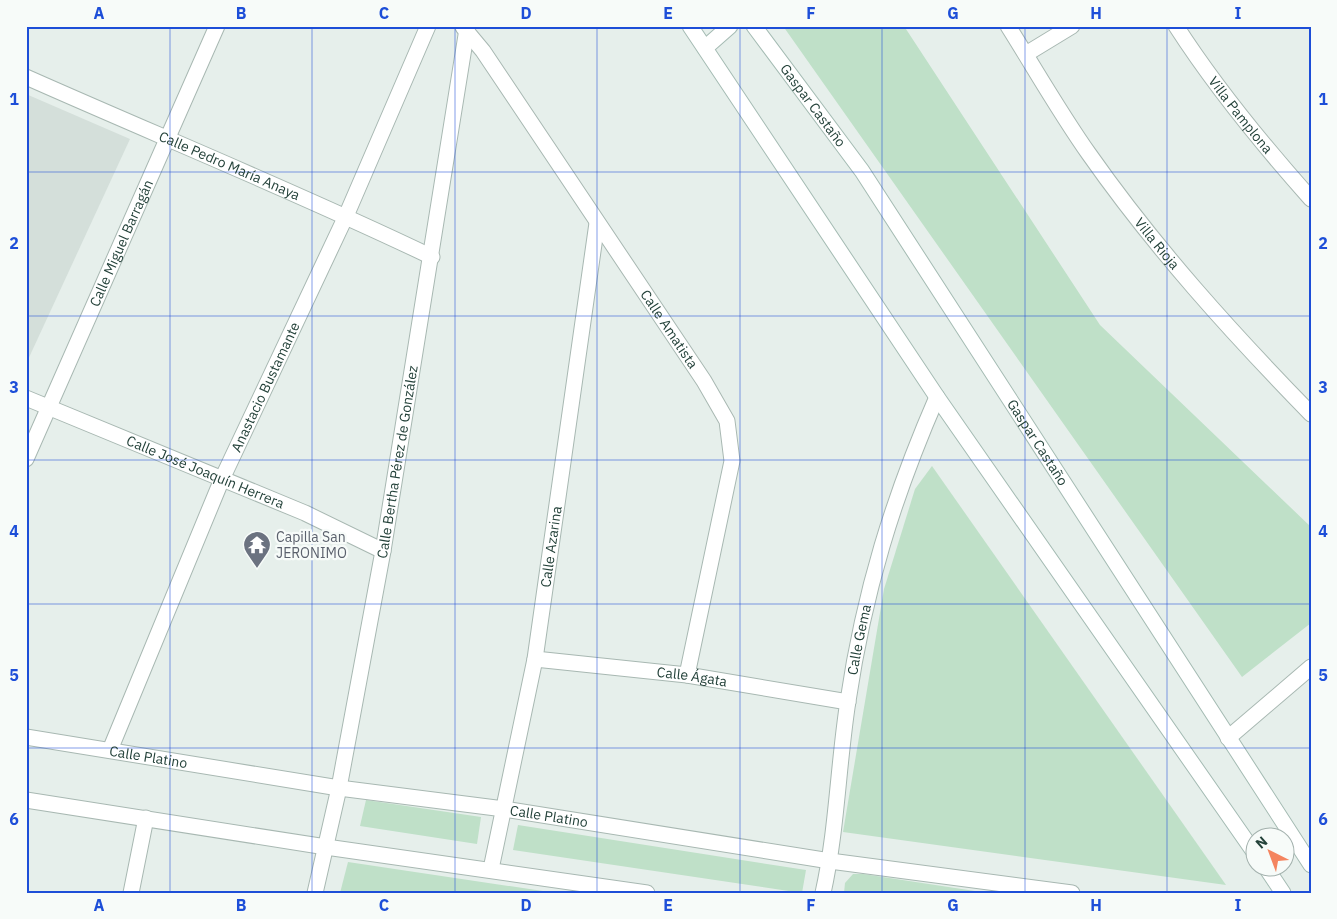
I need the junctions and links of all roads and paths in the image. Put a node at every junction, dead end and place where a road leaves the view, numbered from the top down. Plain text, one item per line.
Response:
1 (217, 26) edge
2 (428, 26) edge
3 (690, 26) edge
4 (730, 26) edge
5 (754, 26) edge
6 (1008, 26) edge
7 (1072, 26) edge
8 (1176, 26) edge
9 (464, 28) edge
10 (705, 48) junction
11 (1026, 54) junction
12 (26, 77) edge
13 (165, 139) junction
14 (1311, 199) edge
15 (346, 216) junction
16 (597, 223) junction
17 (432, 257) junction
18 (937, 397) junction
19 (26, 398) edge
20 (48, 408) junction
21 (1311, 414) edge
22 (26, 459) edge
23 (222, 479) junction
24 (383, 551) junction
25 (536, 659) junction
26 (1311, 667) edge
27 (687, 675) junction
28 (848, 702) junction
29 (26, 737) edge
30 (1228, 738) junction
31 (110, 750) junction
32 (339, 788) junction
33 (26, 800) edge
34 (504, 809) junction
35 (146, 818) junction
36 (1244, 838) edge
37 (326, 847) junction
38 (830, 861) junction
39 (1311, 865) edge
40 (491, 869) junction
41 (1272, 876) edge
42 (131, 893) edge
43 (315, 893) edge
44 (647, 893) edge
45 (823, 893) edge
46 (1072, 893) edge
47 (1283, 893) edge

1 - 13 street, Calle Miguel Barragán
2 - 15 street, Anastacio Bustamante
3 - 10 street
4 - 10 street
5 - 30 street, Gaspar Castaño
6 - 11 street, Villa Rioja
7 - 11 street
8 - 14 street, Villa Pamplona
9 - 16 street, Calle Amatista
9 - 17 street, Calle Bertha Pérez de González
10 - 18 street
11 - 21 street, Villa Rioja
12 - 13 street, Calle Pedro María Anaya
13 - 15 street, Calle Pedro María Anaya
13 - 20 street, Calle Miguel Barragán
15 - 17 street, Calle Pedro María Anaya
15 - 23 street, Anastacio Bustamante
16 - 25 street, Calle Azarina
16 - 27 street, Calle Amatista
17 - 24 street, Calle Bertha Pérez de González
18 - 28 street, Calle Gema
18 - 36 street
19 - 20 street, Calle José Joaquín Herrera
20 - 22 street, Calle Miguel Barragán
20 - 23 street, Calle José Joaquín Herrera
23 - 24 street, Calle José Joaquín Herrera
23 - 31 street, Anastacio Bustamante
24 - 32 street, Calle Bertha Pérez de González
25 - 27 street, Calle Ágata
25 - 34 street, Calle Azarina
26 - 30 street
27 - 28 street, Calle Ágata
28 - 38 street, Calle Gema
29 - 31 street, Calle Platino
30 - 39 street, Gaspar Castaño
31 - 32 street, Calle Platino
32 - 34 street, Calle Platino
32 - 37 street, Calle Bertha Pérez de González
33 - 35 street
34 - 38 street, Calle Platino
34 - 40 street, Calle Azarina
35 - 37 street
35 - 42 street
37 - 40 street
37 - 43 street, Calle Bertha Pérez de González
38 - 45 street, Calle Gema
38 - 46 street, Calle Platino
40 - 44 street
41 - 47 street

